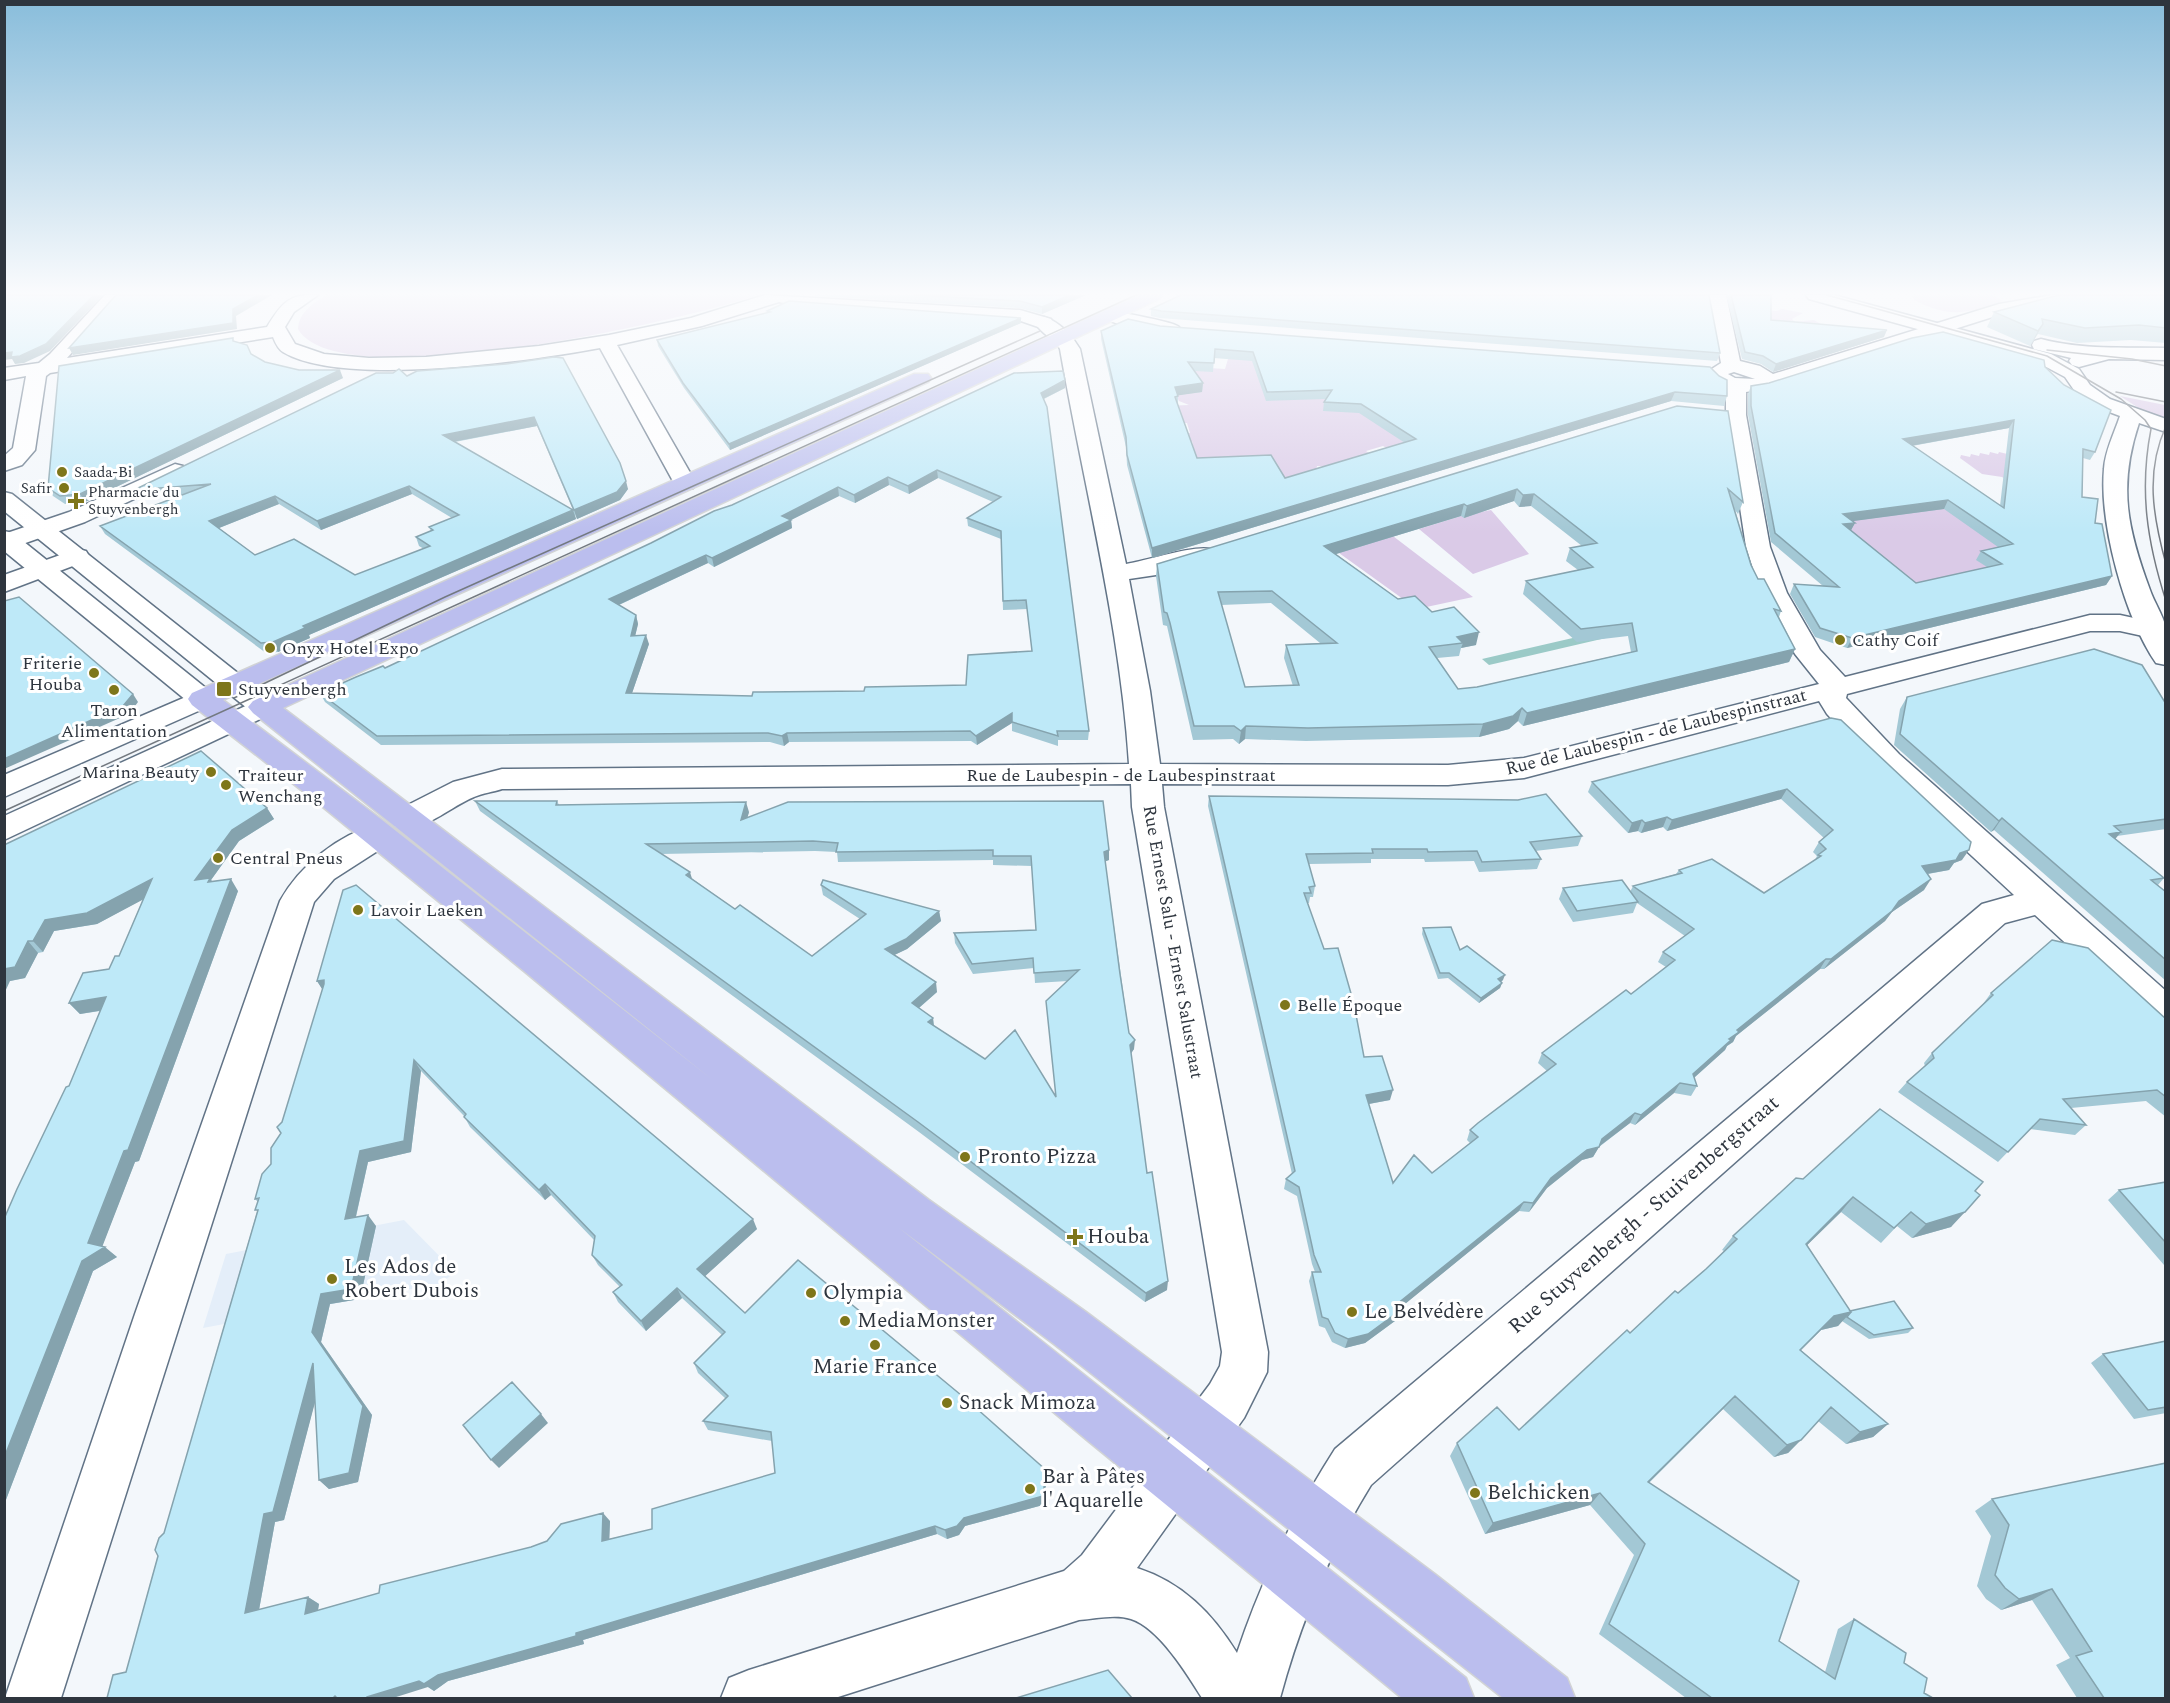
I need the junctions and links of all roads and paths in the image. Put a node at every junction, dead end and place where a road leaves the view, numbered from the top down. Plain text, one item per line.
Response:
1 (37, 374) edge
2 (373, 374) edge
3 (624, 374) edge
4 (928, 374) edge
5 (949, 374) edge
6 (1075, 374) edge
7 (1723, 374) edge
8 (1728, 374) edge
9 (1787, 374) edge
10 (2074, 374) edge
11 (359, 382) edge
12 (2131, 415) junction
13 (2166, 426) edge
14 (192, 462) edge
15 (4, 464) edge
16 (685, 483) junction
17 (4, 500) edge
18 (43, 529) junction
19 (6, 540) edge
20 (1224, 547) edge
21 (77, 556) junction
22 (42, 569) junction
23 (1115, 573) junction
24 (4, 584) edge
25 (2159, 631) edge
26 (2166, 657) edge
27 (1833, 688) junction
28 (234, 703) junction
29 (1146, 774) junction
30 (4, 788) edge
31 (393, 827) junction
32 (4, 829) edge
33 (2041, 901) junction
34 (2166, 1014) edge
35 (1204, 1431) junction
36 (1170, 1478) junction
37 (1321, 1520) junction
38 (1294, 1577) junction
39 (1079, 1593) junction
40 (33, 1698) edge
41 (749, 1698) edge
42 (1233, 1698) edge
43 (1252, 1698) edge
44 (1446, 1698) edge
45 (1547, 1698) edge

1 - 15 street
2 - 11 street
3 - 16 street
4 - 16 main road
5 - 28 main road
6 - 23 street, Rue Ernest Salu - Ernest Salustraat
7 - 27 street
8 - 9 street
10 - 12 street
12 - 13 street
12 - 25 street
14 - 18 street
16 - 28 main road
17 - 18 street
18 - 19 street
18 - 21 street
19 - 22 street
20 - 23 street
21 - 22 street
21 - 28 street
22 - 24 street
22 - 28 street
23 - 29 street, Rue Ernest Salu - Ernest Salustraat
25 - 26 street
25 - 27 street, Rue de Laubespin - de Laubespinstraat
27 - 29 street, Rue de Laubespin - de Laubespinstraat
27 - 33 street
28 - 30 street
28 - 31 main road
28 - 32 street
29 - 31 street, Rue de Laubespin - de Laubespinstraat
29 - 35 street, Rue Ernest Salu - Ernest Salustraat
31 - 35 main road
31 - 36 main road
31 - 40 street, Rue de Laubespin - de Laubespinstraat
33 - 34 street
33 - 37 street, Rue Stuyvenbergh - Stuivenbergstraat
35 - 36 street, Rue Ernest Salu - Ernest Salustraat
35 - 37 main road
36 - 38 main road
36 - 39 street, Rue Ernest Salu - Ernest Salustraat
37 - 38 street, Rue Stuyvenbergh - Stuivenbergstraat
37 - 45 main road
38 - 43 street, Rue Stuyvenbergh - Stuivenbergstraat
38 - 44 main road
39 - 41 street
39 - 42 street

